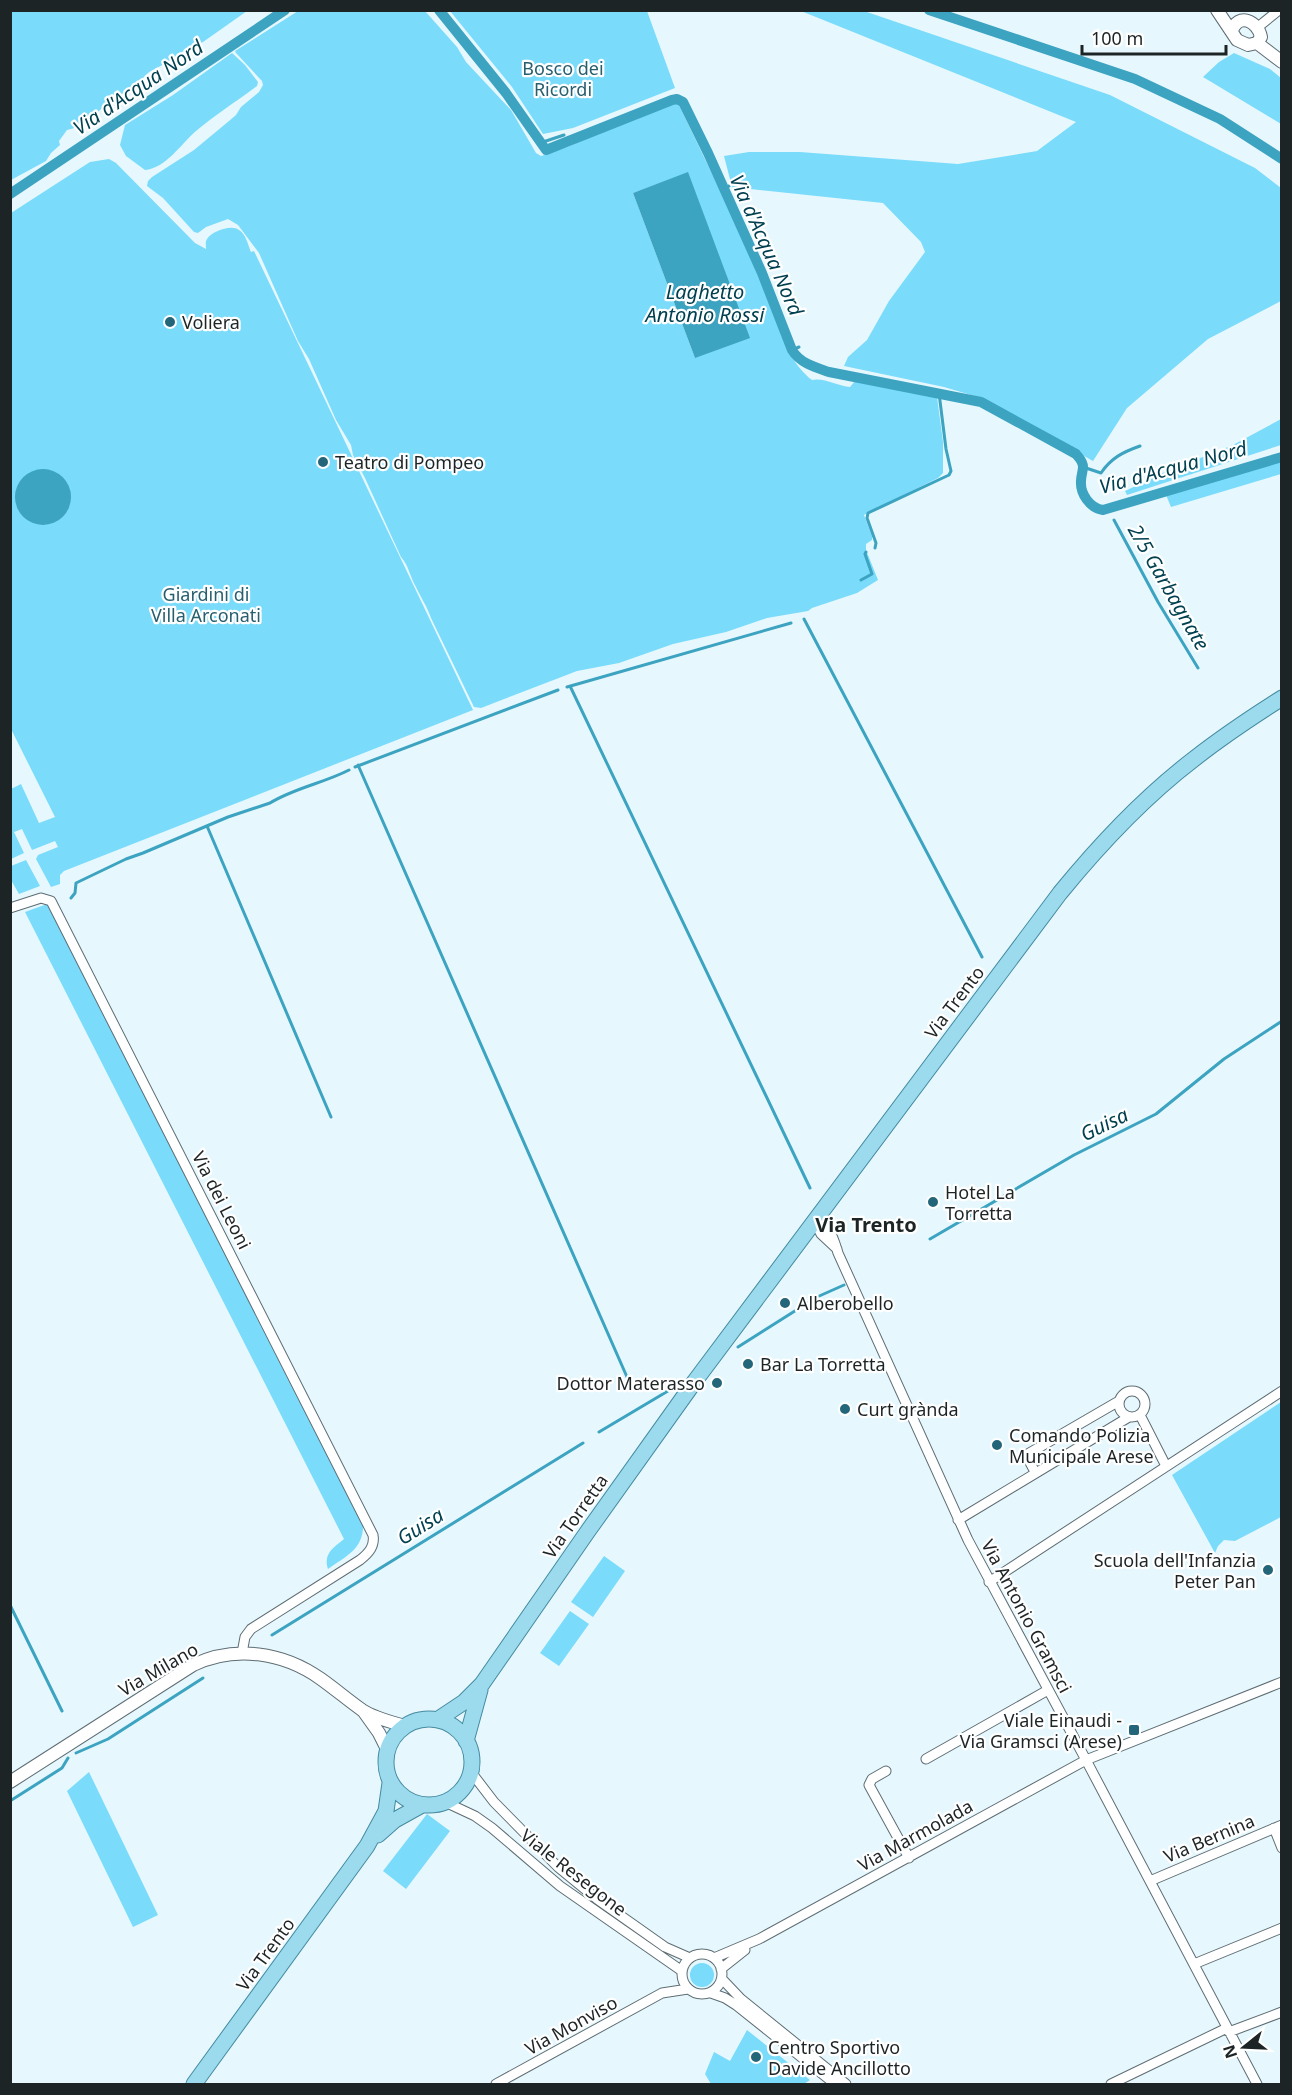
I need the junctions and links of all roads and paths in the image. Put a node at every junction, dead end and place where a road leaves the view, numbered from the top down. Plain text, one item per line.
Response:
1 (1217, 10) edge
2 (1222, 10) edge
3 (1279, 10) edge
4 (1234, 26) junction
5 (1258, 27) junction
6 (1257, 44) junction
7 (1281, 62) edge
8 (1281, 698) edge
9 (10, 908) edge
10 (814, 1220) junction
11 (702, 1371) joint
12 (1281, 1391) edge
13 (1119, 1401) junction
14 (1140, 1415) junction
15 (1129, 1417) junction
16 (1166, 1466) junction
17 (1035, 1472) junction
18 (958, 1520) junction
19 (989, 1582) junction
20 (242, 1653) junction
21 (1281, 1682) edge
22 (482, 1684) junction
23 (1048, 1690) junction
24 (363, 1711) junction
25 (437, 1720) junction
26 (405, 1726) junction
27 (466, 1741) junction
28 (387, 1749) junction
29 (926, 1759) dead end
30 (1086, 1760) junction
31 (471, 1772) junction
32 (886, 1772) dead end
33 (10, 1782) edge
34 (390, 1783) junction
35 (445, 1802) junction
36 (422, 1805) junction
37 (382, 1827) junction
38 (1278, 1827) edge
39 (1281, 1848) edge
40 (909, 1858) junction
41 (1150, 1881) junction
42 (1281, 1928) edge
43 (759, 1939) junction
44 (690, 1958) junction
45 (714, 1958) junction
46 (1194, 1964) junction
47 (682, 1972) junction
48 (722, 1974) junction
49 (688, 1989) junction
50 (662, 1993) junction
51 (711, 1993) junction
52 (1281, 2012) edge
53 (1228, 2030) junction
54 (194, 2085) edge
55 (496, 2085) edge
56 (835, 2085) edge
57 (846, 2085) edge
58 (1112, 2085) edge
59 (1257, 2085) edge

1 - 4 street
2 - 4 street
3 - 5 street
4 - 5 street
4 - 6 street
5 - 6 street
6 - 7 street
8 - 10 main road, Via Trento
9 - 20 street, Via dei Leoni
10 - 11 main road, Via Trento
10 - 18 street, Via Antonio Gramsci
11 - 22 main road, Via Torretta
12 - 16 street
13 - 14 street
13 - 15 street
13 - 17 street
14 - 15 street
14 - 16 street
15 - 17 street
16 - 19 street
17 - 18 street
18 - 19 street, Via Antonio Gramsci
19 - 23 street, Via Antonio Gramsci
20 - 24 street, Via Milano
20 - 33 street, Via Milano
21 - 30 street, Via Marmolada
22 - 25 main road, Via Torretta
22 - 27 main road, Via Torretta
23 - 29 street
23 - 30 street, Via Antonio Gramsci
24 - 26 street
24 - 28 street
25 - 26 main road
25 - 27 main road
26 - 28 main road
27 - 31 main road
28 - 34 main road
30 - 40 street, Via Marmolada
30 - 41 street, Via Antonio Gramsci
31 - 35 main road
31 - 44 street, Viale Resegone
32 - 40 street
34 - 36 main road
34 - 37 main road
35 - 36 main road
35 - 47 street, Viale Resegone
36 - 37 main road
37 - 54 main road, Via Trento
38 - 39 street
38 - 41 street, Via Bernina
40 - 43 street, Via Marmolada
41 - 46 street, Via Antonio Gramsci
42 - 46 street
43 - 45 street, Via Marmolada
43 - 48 street, Via Marmolada
44 - 45 street
44 - 47 street
45 - 48 street
46 - 53 street, Via Antonio Gramsci
47 - 49 street
47 - 50 street, Via Monviso
48 - 51 street
48 - 57 street
49 - 50 street, Via Monviso
49 - 51 street
50 - 55 street, Via Monviso
51 - 56 street
52 - 53 street
53 - 58 street
53 - 59 street, Via Antonio Gramsci

